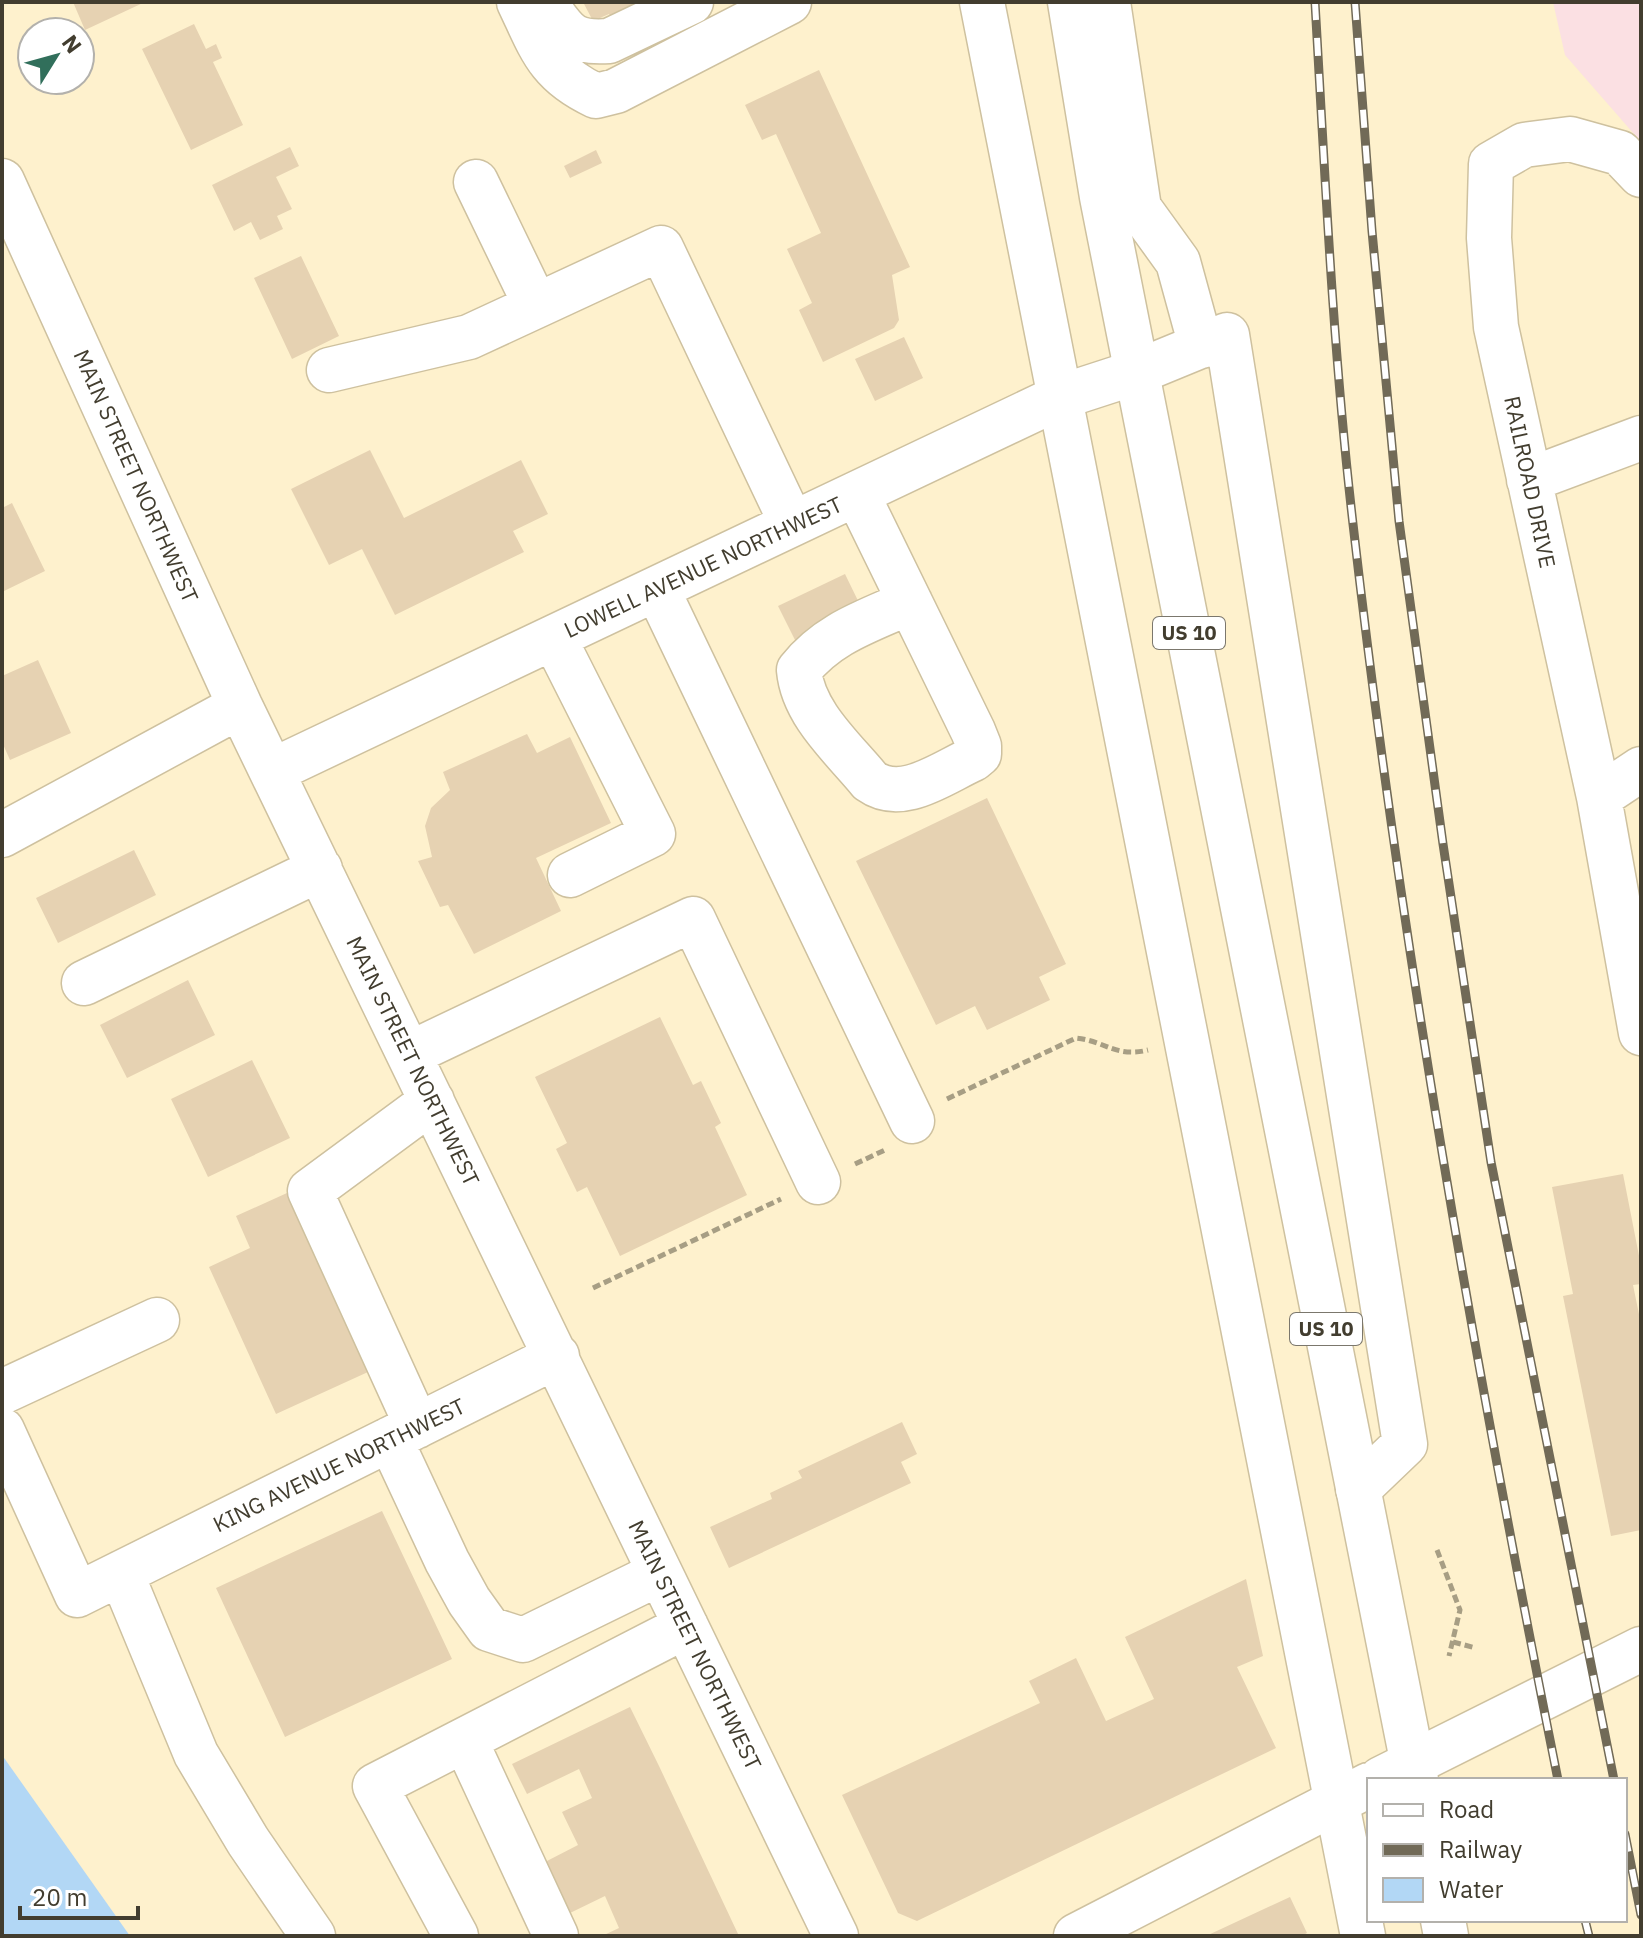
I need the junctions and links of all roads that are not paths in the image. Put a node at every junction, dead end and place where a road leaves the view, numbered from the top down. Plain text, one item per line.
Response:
1 (519, 2) edge
2 (544, 2) edge
3 (691, 2) edge
4 (789, 2) edge
5 (982, 2) edge
6 (1088, 4) edge
7 (1641, 175) edge
8 (2, 181) edge
9 (476, 182) dead end
10 (536, 306) junction
11 (1201, 346) junction
12 (329, 370) dead end
13 (1137, 372) junction
14 (1060, 397) junction
15 (1641, 438) edge
16 (1529, 480) junction
17 (857, 494) junction
18 (792, 524) junction
19 (657, 589) junction
20 (910, 602) junction
21 (554, 638) junction
22 (240, 706) junction
23 (1641, 769) edge
24 (272, 771) junction
25 (1599, 797) junction
26 (2, 835) edge
27 (320, 869) junction
28 (570, 875) dead end
29 (84, 983) dead end
30 (1641, 1033) edge
31 (409, 1054) junction
32 (432, 1101) junction
33 (913, 1124) road end
34 (818, 1182) road end
35 (157, 1320) dead end
36 (557, 1356) junction
37 (2, 1392) edge
38 (2, 1430) edge
39 (404, 1432) junction
40 (1358, 1489) junction
41 (121, 1573) junction
42 (660, 1573) junction
43 (686, 1626) junction
44 (1641, 1649) edge
45 (465, 1740) junction
46 (1402, 1774) edge
47 (1353, 1793) edge
48 (313, 1936) edge
49 (456, 1936) edge
50 (556, 1936) edge
51 (836, 1936) edge
52 (1076, 1936) edge
53 (1363, 1936) edge

1 - 4 main road
2 - 3 main road
5 - 14 main road
6 - 11 main road
6 - 13 main road, US 10
7 - 16 main road, RAILROAD DRIVE
8 - 22 main road, MAIN STREET NORTHWEST
9 - 10 main road
10 - 12 main road
10 - 18 main road
11 - 13 main road, LOWELL AVENUE NORTHWEST
11 - 40 main road
13 - 14 main road, LOWELL AVENUE NORTHWEST
13 - 40 main road, US 10
14 - 17 main road, LOWELL AVENUE NORTHWEST
14 - 47 main road
15 - 16 main road
16 - 25 main road, RAILROAD DRIVE
17 - 18 main road, LOWELL AVENUE NORTHWEST
17 - 20 main road
18 - 19 main road, LOWELL AVENUE NORTHWEST
19 - 21 main road, LOWELL AVENUE NORTHWEST
19 - 33 main road
20 - 20 main road
21 - 24 main road, LOWELL AVENUE NORTHWEST
21 - 28 main road
22 - 24 main road, MAIN STREET NORTHWEST
22 - 26 main road
23 - 25 main road
24 - 27 main road, MAIN STREET NORTHWEST
25 - 30 main road, RAILROAD DRIVE
27 - 29 main road
27 - 31 main road, MAIN STREET NORTHWEST
31 - 32 main road, MAIN STREET NORTHWEST
31 - 34 main road
32 - 36 main road, MAIN STREET NORTHWEST
32 - 39 main road
35 - 37 main road
36 - 39 main road, KING AVENUE NORTHWEST
36 - 42 main road, MAIN STREET NORTHWEST
38 - 41 main road, KING AVENUE NORTHWEST
39 - 41 main road, KING AVENUE NORTHWEST
39 - 42 main road
40 - 46 main road, US 10
41 - 48 main road
42 - 43 main road, MAIN STREET NORTHWEST
43 - 45 main road
43 - 51 main road, MAIN STREET NORTHWEST
44 - 46 main road
45 - 49 main road
45 - 50 main road
47 - 52 main road
47 - 53 main road

